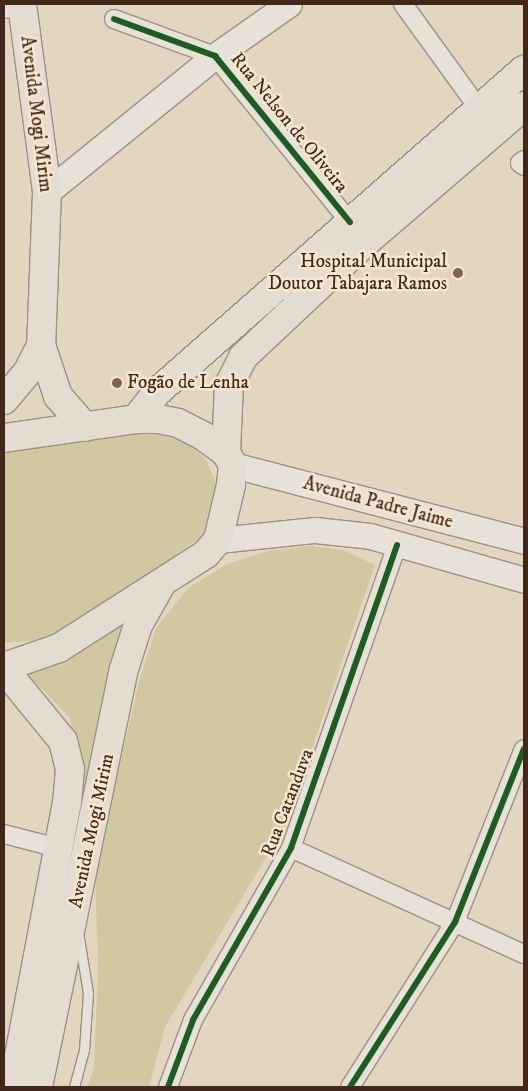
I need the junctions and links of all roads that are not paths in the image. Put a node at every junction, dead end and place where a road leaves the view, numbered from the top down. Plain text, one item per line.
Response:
1 (289, 4) edge
2 (403, 4) edge
3 (16, 7) edge
4 (114, 19) dead end
5 (215, 56) junction
6 (524, 70) edge
7 (524, 106) edge
8 (479, 109) junction
9 (47, 192) junction
10 (350, 222) junction
11 (40, 345) junction
12 (4, 400) edge
13 (136, 419) junction
14 (85, 427) junction
15 (4, 438) edge
16 (230, 459) junction
17 (218, 540) junction
18 (524, 540) edge
19 (397, 545) junction
20 (524, 580) edge
21 (163, 582) junction
22 (4, 668) edge
23 (524, 749) edge
24 (4, 834) edge
25 (58, 848) junction
26 (291, 848) junction
27 (75, 916) junction
28 (456, 922) junction
29 (524, 954) edge
30 (13, 1087) edge
31 (38, 1087) edge
32 (74, 1087) edge
33 (168, 1087) edge
34 (350, 1087) edge

1 - 5 main road
2 - 8 street
3 - 9 main road, Avenida Mogi Mirim
4 - 5 street, Rua Nelson de Oliveira
5 - 9 main road
5 - 10 street, Rua Nelson de Oliveira
6 - 8 main road
7 - 16 main road
8 - 10 main road
9 - 11 main road, Avenida Mogi Mirim
10 - 13 main road
11 - 12 main road, Avenida Mogi Mirim
11 - 14 main road, Avenida Mogi Mirim
13 - 14 main road
13 - 16 main road
14 - 15 main road
16 - 17 main road
16 - 18 main road, Avenida Padre Jaime
17 - 19 main road, Avenida Padre Jaime
17 - 21 main road
19 - 20 main road, Avenida Padre Jaime
19 - 26 street, Rua Catanduva
21 - 22 main road
21 - 27 main road, Avenida Mogi Mirim
22 - 25 main road, Avenida Mogi Mirim
23 - 28 street
24 - 25 street
25 - 30 main road, Avenida Mogi Mirim
26 - 28 street
26 - 33 street, Rua Catanduva
27 - 31 main road, Avenida Mogi Mirim
27 - 32 lane
28 - 29 street
28 - 34 street

